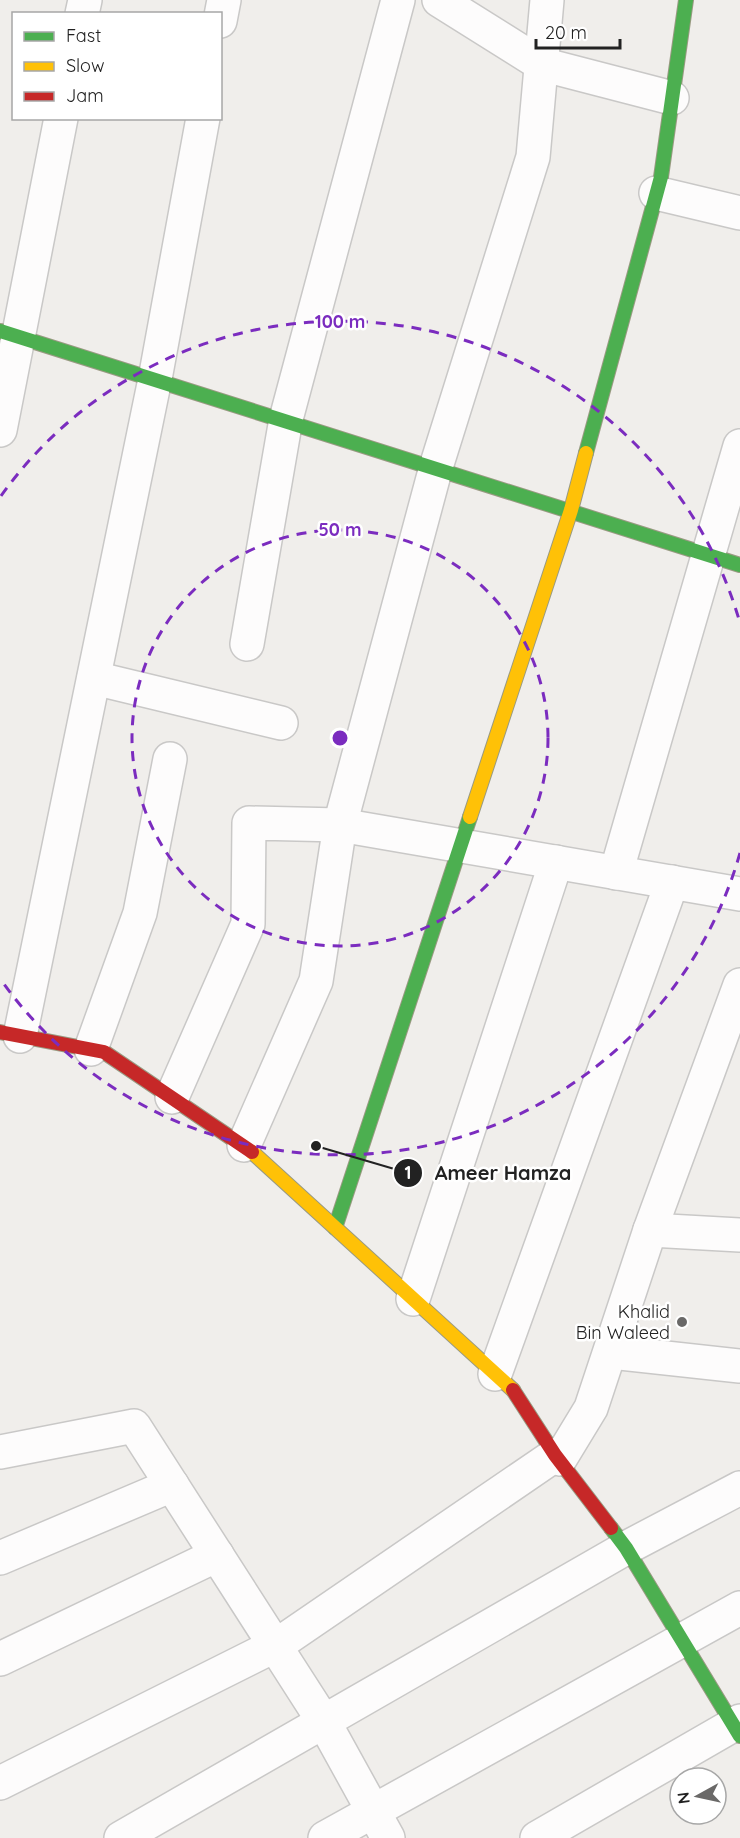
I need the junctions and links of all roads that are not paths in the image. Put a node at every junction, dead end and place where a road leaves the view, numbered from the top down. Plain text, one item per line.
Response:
1 (398, 0) edge
2 (439, 0) edge
3 (547, 0) edge
4 (686, 0) edge
5 (541, 64) junction
6 (672, 98) junction
7 (61, 120) edge
8 (203, 120) edge
9 (656, 193) junction
10 (740, 213) edge
11 (9, 334) edge
12 (155, 379) junction
13 (286, 420) junction
14 (0, 430) edge
15 (740, 446) edge
16 (436, 467) junction
17 (570, 510) junction
18 (707, 554) junction
19 (740, 565) edge
20 (247, 644) dead end
21 (94, 678) junction
22 (280, 723) dead end
23 (170, 759) dead end
24 (340, 825) junction
25 (460, 846) junction
26 (556, 862) junction
27 (616, 873) junction
28 (672, 882) junction
29 (740, 894) edge
30 (740, 985) edge
31 (10, 1034) edge
32 (91, 1049) junction
33 (172, 1097) junction
34 (244, 1145) junction
35 (335, 1228) junction
36 (650, 1230) junction
37 (740, 1235) edge
38 (413, 1299) junction
39 (611, 1352) junction
40 (740, 1366) edge
41 (495, 1374) junction
42 (0, 1452) edge
43 (557, 1457) junction
44 (172, 1485) junction
45 (740, 1488) edge
46 (626, 1548) junction
47 (217, 1555) junction
48 (0, 1558) edge
49 (740, 1608) edge
50 (681, 1639) junction
51 (275, 1646) junction
52 (0, 1659) edge
53 (324, 1722) junction
54 (738, 1727) edge
55 (0, 1783) edge
56 (380, 1825) edge
57 (120, 1838) edge
58 (325, 1838) edge
59 (537, 1838) edge

1 - 13 street
2 - 5 street
3 - 5 street
4 - 6 street
5 - 6 street
5 - 16 street
6 - 9 street
7 - 11 street
8 - 12 street
9 - 10 street
9 - 17 street
11 - 12 street
11 - 14 street
12 - 13 street
12 - 21 street
13 - 16 street
13 - 20 street
15 - 18 street
16 - 17 street
16 - 24 street
17 - 18 street
17 - 25 street
18 - 19 street
18 - 27 street
21 - 22 street
21 - 31 street
23 - 32 street
24 - 25 street
24 - 33 street
24 - 34 street
25 - 26 street
25 - 35 street
26 - 27 street
26 - 38 street
27 - 28 street
28 - 29 street
28 - 41 street
30 - 36 street
31 - 32 street
32 - 33 street
33 - 34 street
34 - 35 street
35 - 38 street
36 - 37 street
36 - 39 street
38 - 41 street
39 - 40 street
39 - 43 street
41 - 43 street
42 - 44 street
43 - 46 street
43 - 51 street
44 - 47 street
44 - 48 street
45 - 46 street
46 - 50 street
46 - 53 street
47 - 51 street
47 - 52 street
49 - 50 street
50 - 54 street
50 - 56 street
51 - 53 street
51 - 55 street
53 - 56 street
53 - 57 street
54 - 59 street
56 - 58 street

